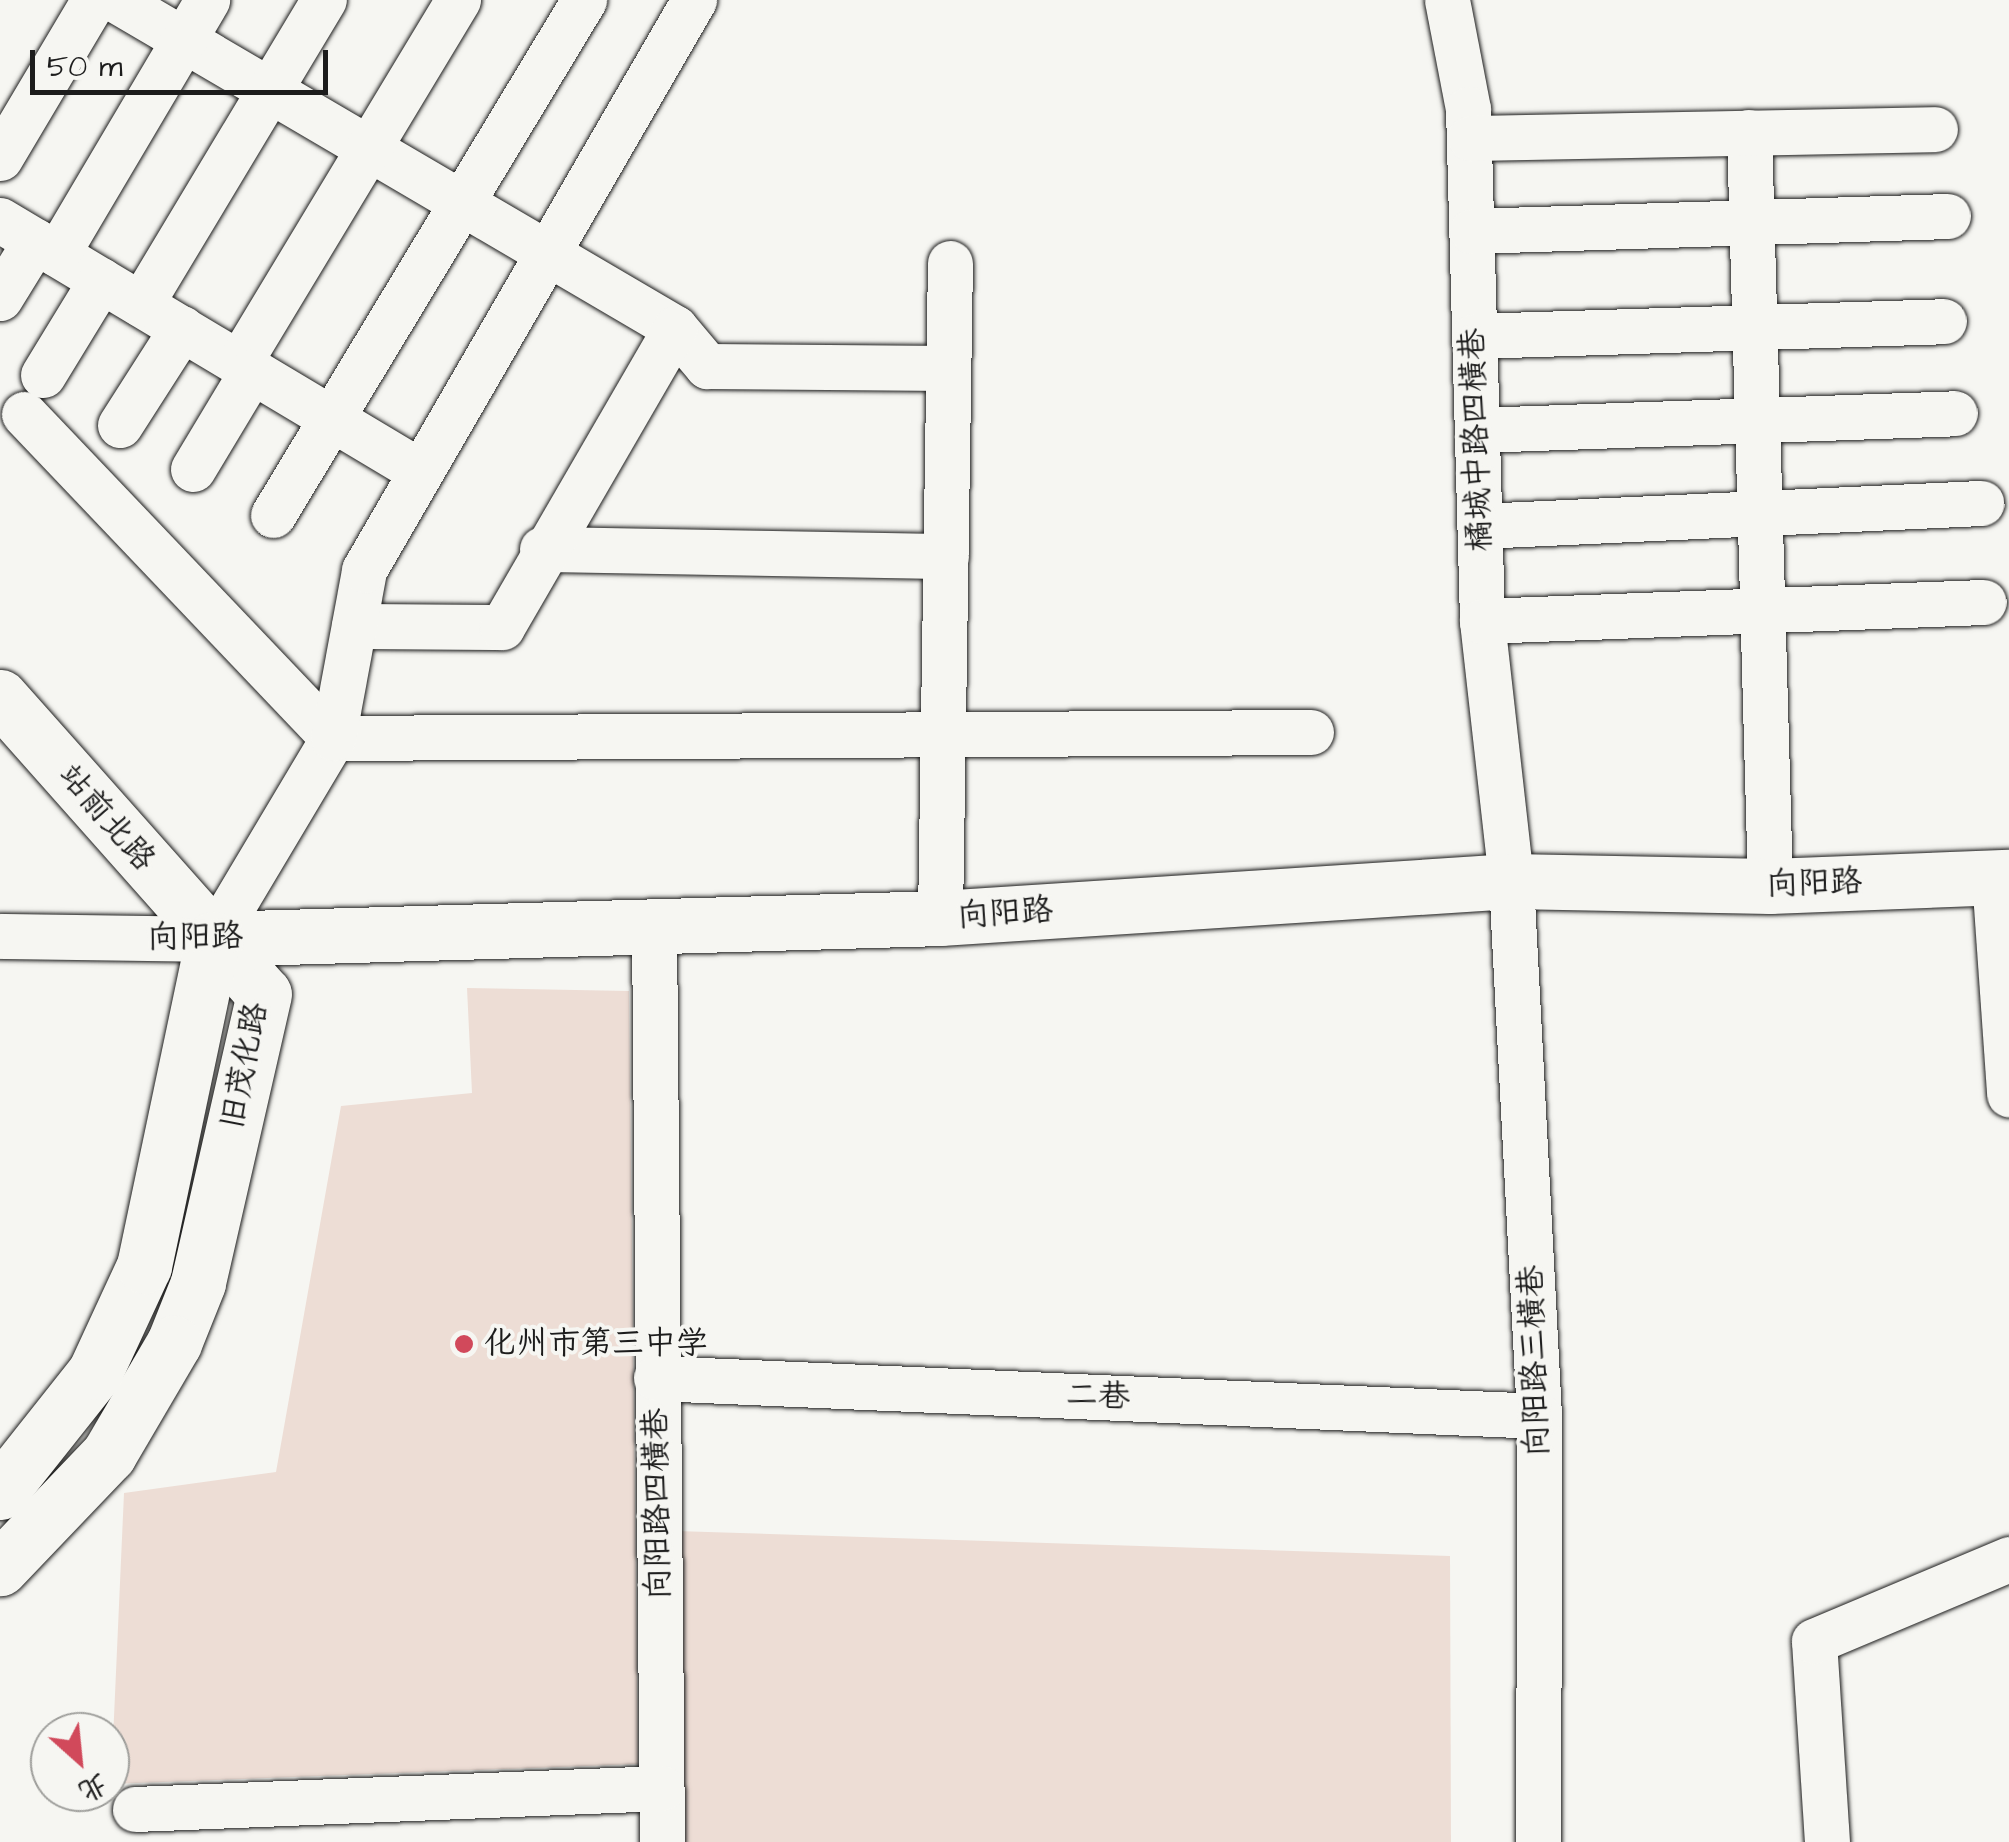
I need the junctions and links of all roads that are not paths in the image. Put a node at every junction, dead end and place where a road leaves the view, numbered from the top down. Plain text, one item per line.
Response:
1 (94, 0) edge
2 (116, 0) edge
3 (207, 0) edge
4 (324, 0) edge
5 (458, 0) edge
6 (584, 0) edge
7 (1447, 0) edge
8 (677, 6) edge
9 (183, 40) junction
10 (270, 91) junction
11 (1935, 129) dead end
12 (1749, 132) junction
13 (1470, 138) junction
14 (369, 148) junction
15 (0, 158) edge
16 (461, 203) junction
17 (1948, 216) dead end
18 (1751, 220) junction
19 (1472, 231) junction
20 (31, 238) edge
21 (546, 253) junction
22 (950, 263) dead end
23 (100, 280) junction
24 (0, 298) edge
25 (141, 304) junction
26 (1944, 321) dead end
27 (1754, 325) junction
28 (182, 328) junction
29 (674, 328) junction
30 (1474, 336) junction
31 (246, 367) junction
32 (948, 368) junction
33 (1954, 413) dead end
34 (331, 417) junction
35 (1757, 418) junction
36 (120, 426) dead end
37 (1477, 430) junction
38 (193, 469) dead end
39 (420, 471) junction
40 (1980, 504) dead end
41 (1760, 512) junction
42 (273, 515) dead end
43 (1480, 526) junction
44 (542, 549) junction
45 (946, 556) junction
46 (1984, 602) dead end
47 (1762, 609) junction
48 (1482, 621) junction
49 (354, 626) junction
50 (0, 697) edge
51 (1311, 732) dead end
52 (943, 735) junction
53 (333, 738) junction
54 (2002, 877) edge
55 (1511, 881) junction
56 (1770, 886) junction
57 (940, 918) junction
58 (654, 926) junction
59 (0, 936) edge
60 (213, 938) junction
61 (2009, 1094) edge
62 (656, 1378) junction
63 (1539, 1416) junction
64 (0, 1492) edge
65 (2009, 1559) edge
66 (0, 1568) edge
67 (662, 1788) junction
68 (135, 1810) dead end
69 (662, 1842) edge
70 (1538, 1842) edge
71 (1827, 1842) edge

1 - 15 street
2 - 9 street
3 - 9 street
4 - 10 street
5 - 14 street
6 - 16 street
7 - 13 street, 橘城中路四横巷
8 - 21 street
9 - 10 street
9 - 20 street
10 - 14 street
10 - 25 street
11 - 12 street
12 - 13 street
12 - 18 street
13 - 19 street, 橘城中路四横巷
14 - 16 street
14 - 31 street
16 - 21 street
16 - 34 street
17 - 18 street
18 - 19 street
18 - 27 street
19 - 30 street, 橘城中路四横巷
20 - 23 street
20 - 24 street
21 - 29 street
21 - 39 street
22 - 32 street
23 - 25 street
23 - 53 street
25 - 28 street
26 - 27 street
27 - 30 street
27 - 35 street
28 - 31 street
28 - 36 street
29 - 32 street
29 - 44 street
30 - 37 street, 橘城中路四横巷
31 - 34 street
31 - 38 street
32 - 45 street
33 - 35 street
34 - 39 street
34 - 42 street
35 - 37 street
35 - 41 street
37 - 43 street, 橘城中路四横巷
39 - 49 street
40 - 41 street
41 - 43 street
41 - 47 street
43 - 48 street, 橘城中路四横巷
44 - 45 street
44 - 49 street
45 - 52 street
46 - 47 street
47 - 48 street
47 - 56 street
48 - 55 street, 橘城中路四横巷
49 - 53 street
50 - 60 main road, 站前北路
51 - 52 street
52 - 53 street
52 - 57 street
53 - 60 street
54 - 56 main road, 向阳路
54 - 61 street
55 - 56 main road, 向阳路
55 - 57 main road, 向阳路
55 - 63 street, 向阳路三横巷
57 - 58 main road, 向阳路
58 - 60 main road, 向阳路
58 - 62 street, 向阳路四横巷
59 - 60 street, 向阳路
60 - 64 main road, 旧茂化路
60 - 66 main road, 旧茂化路
62 - 63 street, 二巷
62 - 67 street, 向阳路四横巷
63 - 70 street, 向阳路三横巷
65 - 71 street
67 - 68 street
67 - 69 street, 向阳路四横巷

